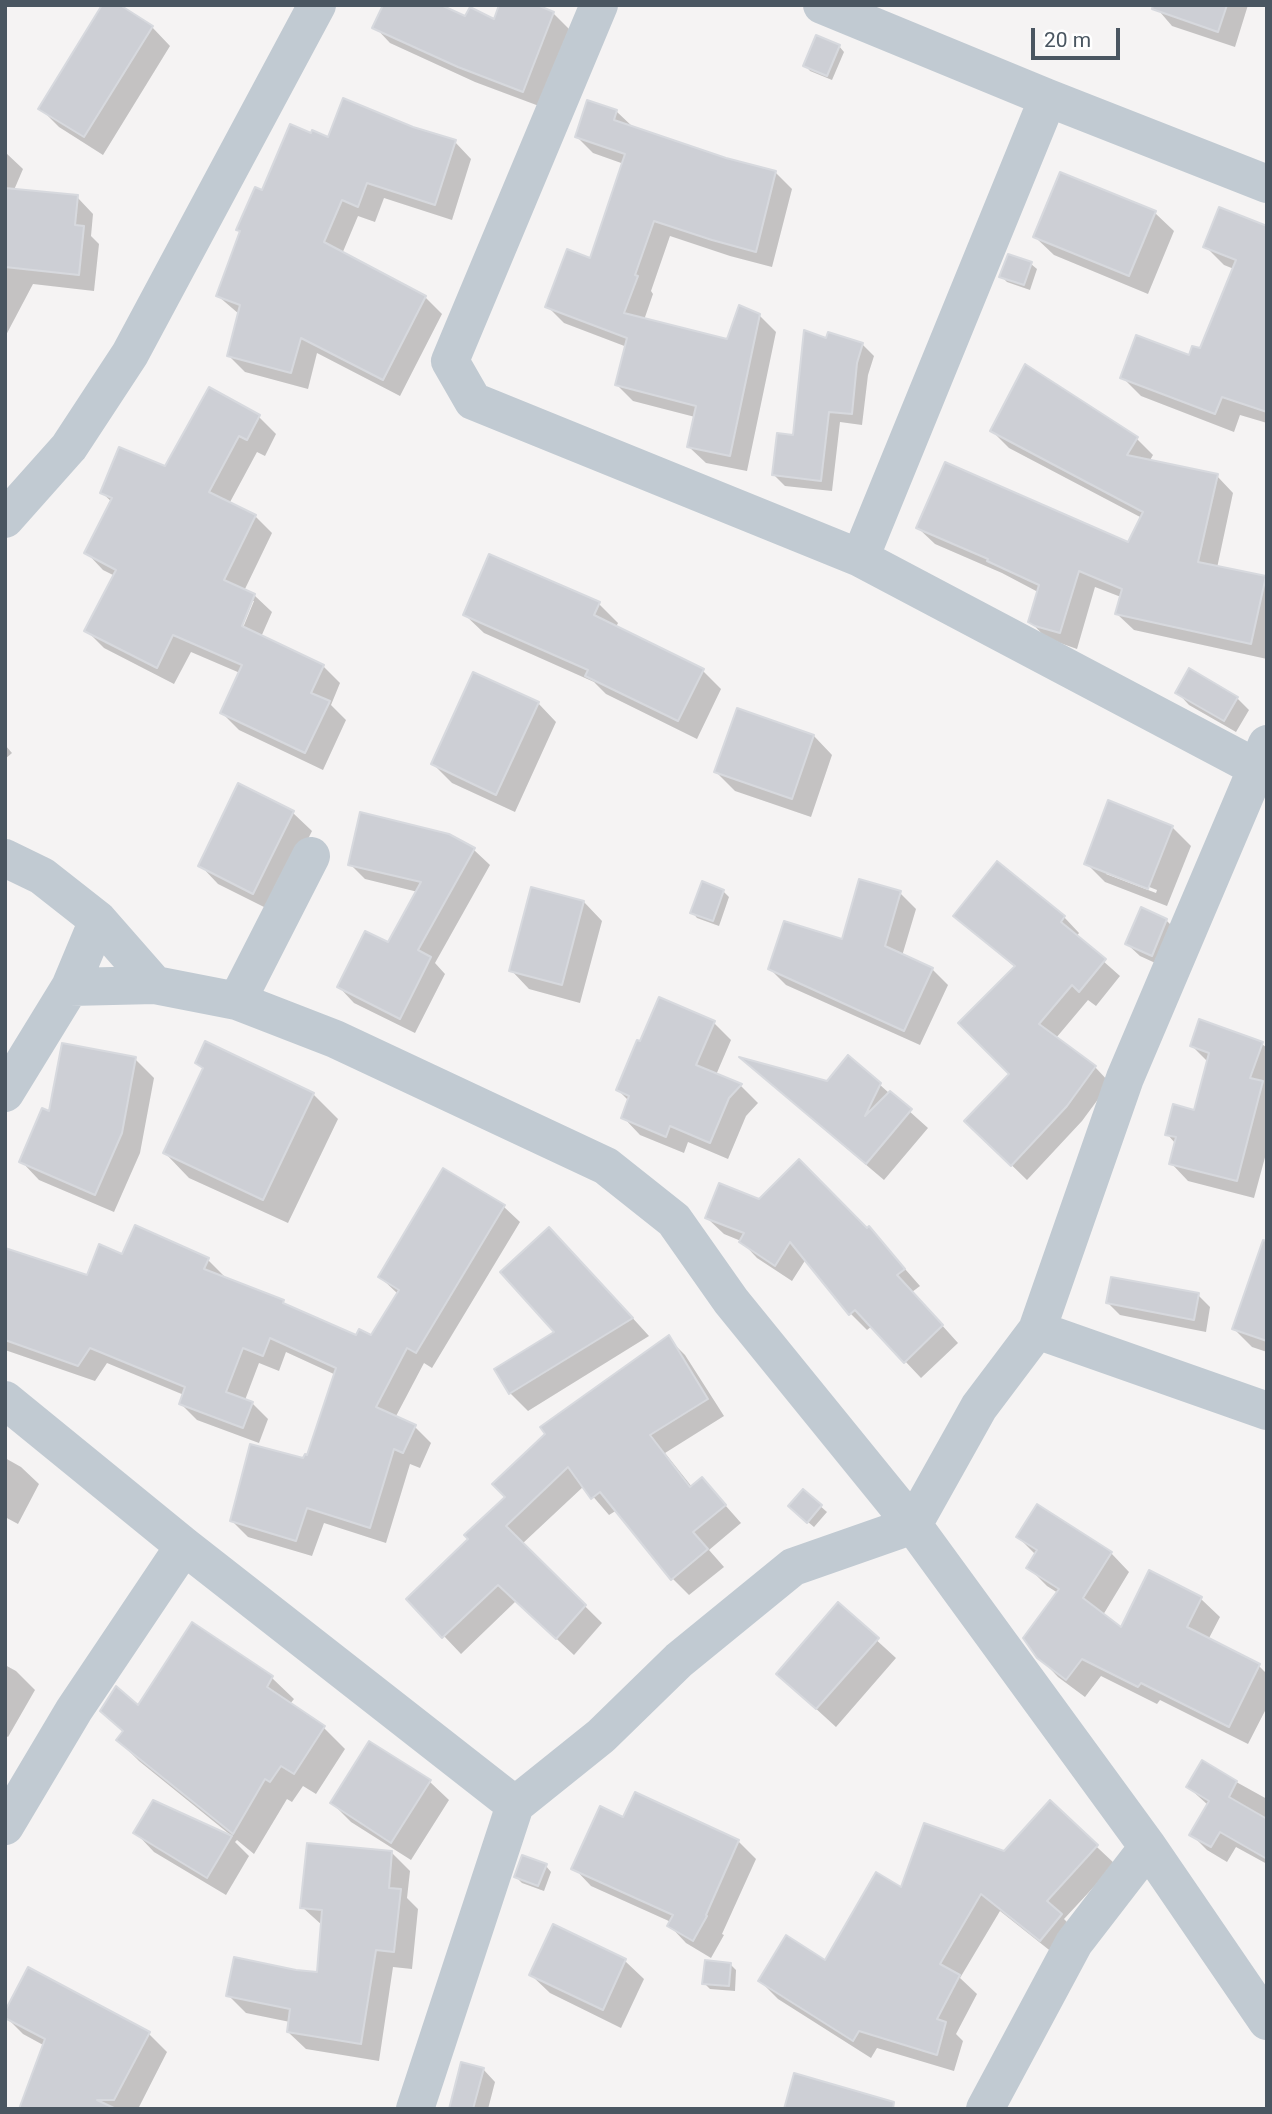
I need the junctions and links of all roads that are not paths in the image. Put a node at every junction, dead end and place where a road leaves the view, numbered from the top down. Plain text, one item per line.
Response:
1 (317, 5) edge
2 (599, 5) edge
3 (822, 5) edge
4 (1048, 98) junction
5 (1267, 184) edge
6 (5, 519) edge
7 (860, 558) junction
8 (1262, 756) edge
9 (311, 856) dead end
10 (5, 858) edge
11 (98, 920) junction
12 (155, 985) junction
13 (70, 987) junction
14 (237, 1001) junction
15 (5, 1093) edge
16 (1037, 1330) junction
17 (5, 1400) edge
18 (1267, 1411) edge
19 (912, 1525) junction
20 (184, 1546) junction
21 (515, 1805) junction
22 (5, 1826) edge
23 (1148, 1847) junction
24 (1267, 2021) edge
25 (415, 2109) edge
26 (985, 2109) edge

1 - 6 street
2 - 7 street
3 - 4 street
4 - 5 street
4 - 7 street
7 - 8 street
8 - 16 street
9 - 14 street
10 - 11 street
11 - 12 street
11 - 13 street
12 - 13 street
12 - 14 street
13 - 15 street
14 - 19 street
16 - 18 street
16 - 19 street
17 - 20 street
19 - 21 street
19 - 23 street
20 - 21 street
20 - 22 street
21 - 25 street
23 - 24 street
23 - 26 street

